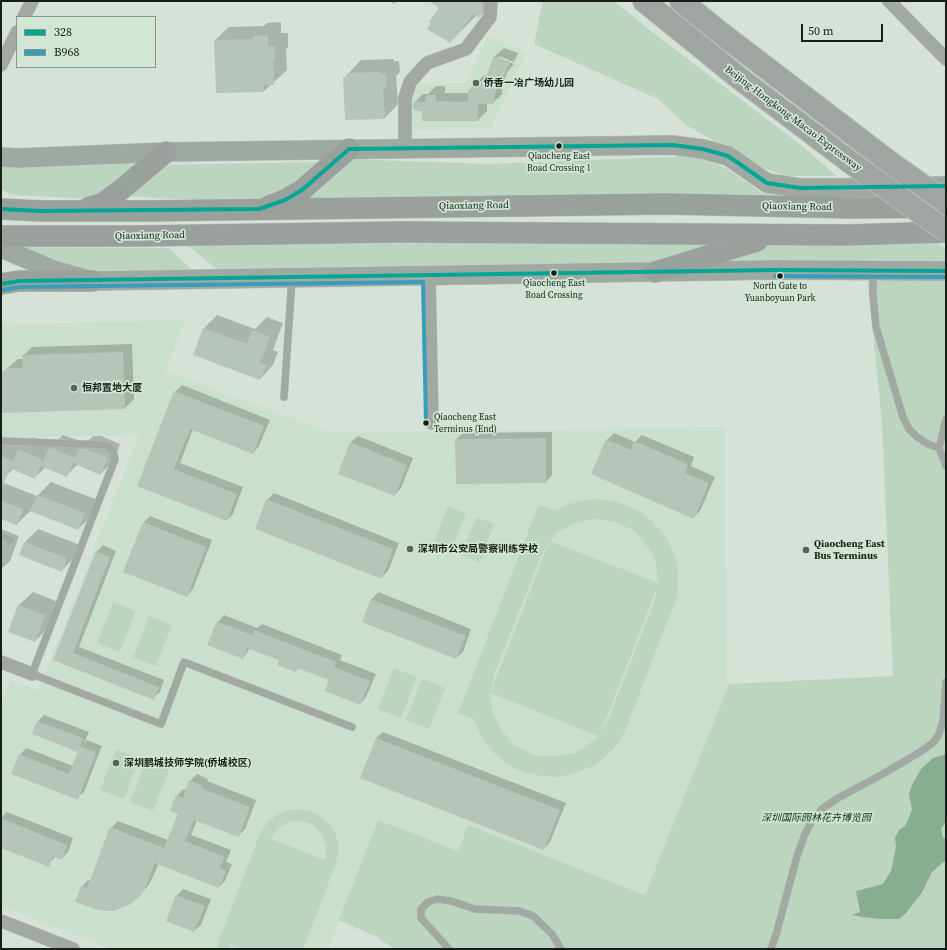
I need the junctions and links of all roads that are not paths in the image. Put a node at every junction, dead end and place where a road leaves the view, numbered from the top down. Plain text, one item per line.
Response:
1 (32, 1) edge
2 (491, 1) edge
3 (644, 1) edge
4 (681, 1) edge
5 (889, 1) edge
6 (24, 16) edge
7 (16, 34) edge
8 (946, 58) edge
9 (1, 65) edge
10 (349, 149) junction
11 (404, 149) junction
12 (166, 152) junction
13 (1, 156) edge
14 (946, 186) edge
15 (946, 202) edge
16 (946, 208) edge
17 (1, 209) edge
18 (259, 209) junction
19 (80, 211) junction
20 (946, 231) edge
21 (776, 235) junction
22 (1, 236) edge
23 (1, 248) edge
24 (873, 270) junction
25 (946, 270) edge
26 (655, 272) junction
27 (429, 276) junction
28 (292, 278) junction
29 (92, 281) junction
30 (1, 284) edge
31 (284, 397) dead end
32 (946, 419) edge
33 (432, 423) dead end
34 (1, 441) edge
35 (939, 448) junction
36 (946, 466) edge
37 (1, 536) edge
38 (11, 540) dead end
39 (1, 662) edge
40 (32, 674) junction
41 (946, 682) edge
42 (352, 727) dead end
43 (943, 734) edge
44 (1, 921) edge
45 (72, 949) edge
46 (449, 949) edge
47 (561, 949) edge
48 (771, 949) edge

1 - 6 street
2 - 11 street
3 - 20 highway, Beijing-Hongkong-Macao Expressway, bridge
4 - 15 highway, bridge
5 - 8 street
7 - 9 street
10 - 11 main road
10 - 12 main road
10 - 18 main road
11 - 14 main road
12 - 13 main road
12 - 19 main road
16 - 18 main road, Qiaoxiang Road
17 - 19 main road, Qiaoxiang Road
18 - 19 main road, Qiaoxiang Road
20 - 21 main road, Qiaoxiang Road
21 - 22 main road, Qiaoxiang Road
21 - 26 main road
23 - 29 main road
24 - 25 main road
24 - 26 main road
24 - 35 lane
26 - 27 main road
27 - 28 main road
27 - 33 street
28 - 29 main road
28 - 31 lane
29 - 30 main road
32 - 35 lane
34 - 40 lane
35 - 36 lane
37 - 38 lane
39 - 40 street
40 - 42 lane
41 - 43 lane
43 - 48 lane
44 - 45 street
46 - 47 lane

